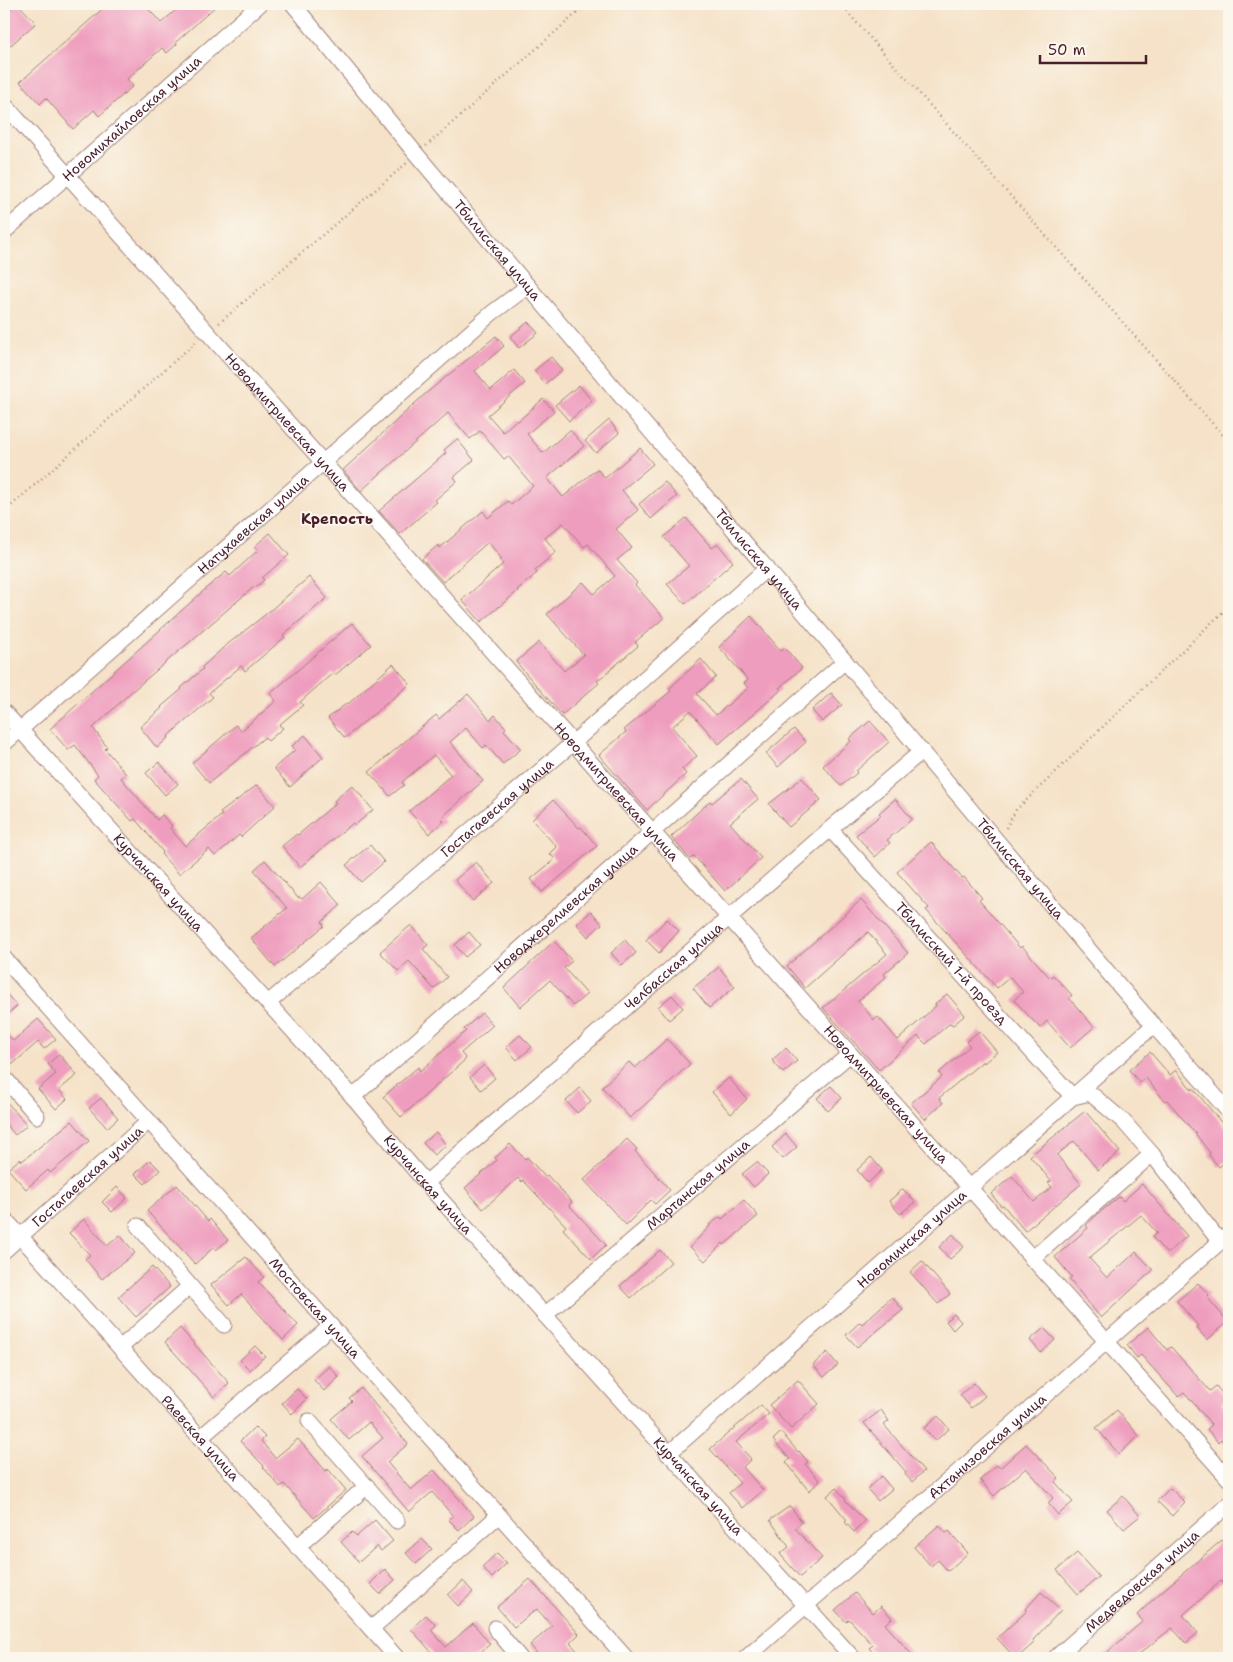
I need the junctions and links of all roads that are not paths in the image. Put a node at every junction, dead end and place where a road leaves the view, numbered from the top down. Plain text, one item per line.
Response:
1 (260, 4) edge
2 (293, 4) edge
3 (4, 104) edge
4 (67, 175) junction
5 (4, 232) edge
6 (528, 286) junction
7 (323, 462) junction
8 (767, 568) junction
9 (845, 661) junction
10 (4, 712) edge
11 (20, 730) junction
12 (573, 743) junction
13 (4, 744) edge
14 (922, 752) junction
15 (830, 829) junction
16 (653, 833) junction
17 (729, 918) junction
18 (4, 958) edge
19 (268, 1003) junction
20 (1154, 1025) junction
21 (850, 1054) junction
22 (4, 1077) edge
23 (354, 1097) junction
24 (1073, 1097) junction
25 (1229, 1112) edge
26 (37, 1116) dead end
27 (149, 1121) junction
28 (1152, 1154) junction
29 (426, 1183) junction
30 (970, 1188) junction
31 (4, 1218) edge
32 (138, 1226) dead end
33 (20, 1237) junction
34 (1224, 1238) edge
35 (4, 1251) edge
36 (1032, 1258) junction
37 (190, 1286) junction
38 (546, 1315) junction
39 (224, 1325) dead end
40 (331, 1326) junction
41 (1107, 1342) junction
42 (120, 1348) junction
43 (309, 1421) dead end
44 (200, 1438) junction
45 (668, 1454) junction
46 (1229, 1479) edge
47 (367, 1486) junction
48 (1229, 1504) edge
49 (499, 1515) junction
50 (398, 1521) dead end
51 (297, 1547) junction
52 (806, 1606) junction
53 (495, 1628) dead end
54 (370, 1629) junction
55 (397, 1658) edge
56 (520, 1658) edge
57 (626, 1658) edge
58 (746, 1658) edge
59 (853, 1658) edge
60 (1055, 1658) edge

1 - 4 street, Новомихайловская улица
2 - 6 street, Тбилисская улица
3 - 4 street, Новодмитриевская улица
4 - 5 street, Новомихайловская улица
4 - 7 street, Новодмитриевская улица
6 - 7 street, Натухаевская улица
6 - 8 street, Тбилисская улица
7 - 11 street, Натухаевская улица
7 - 12 street, Новодмитриевская улица
8 - 9 street, Тбилисская улица
8 - 12 street, Гостагаевская улица
9 - 14 street, Тбилисская улица
9 - 16 street, Новоджерелиевская улица
10 - 11 street, Курчанская улица
11 - 13 street, Натухаевская улица
11 - 19 street, Курчанская улица
12 - 16 street, Новодмитриевская улица
12 - 19 street, Гостагаевская улица
14 - 15 street, Челбасская улица
14 - 20 street, Тбилисская улица
15 - 17 street, Челбасская улица
15 - 24 street, Тбилисский 1-й проезд
16 - 17 street, Новодмитриевская улица
16 - 23 street, Новоджерелиевская улица
17 - 21 street, Новодмитриевская улица
17 - 29 street, Челбасская улица
18 - 27 street, Мостовская улица
19 - 23 street, Курчанская улица
20 - 24 street, Новоминская улица
20 - 25 street, Тбилисская улица
21 - 30 street, Новодмитриевская улица
21 - 38 street, Мартанская улица
22 - 26 street
23 - 29 street, Курчанская улица
24 - 28 street
24 - 30 street, Новоминская улица
27 - 33 street, Гостагаевская улица
27 - 40 street, Мостовская улица
28 - 34 street
28 - 36 street
29 - 38 street, Курчанская улица
30 - 36 street, Новодмитриевская улица
30 - 45 street, Новоминская улица
31 - 33 street, Раевская улица
32 - 37 street
33 - 35 street, Гостагаевская улица
33 - 42 street, Раевская улица
34 - 41 street, Ахтанизовская улица
36 - 41 street, Новодмитриевская улица
37 - 39 street
37 - 42 street
38 - 45 street, Курчанская улица
40 - 44 street
40 - 49 street, Мостовская улица
41 - 46 street, Новодмитриевская улица
41 - 52 street, Ахтанизовская улица
42 - 44 street, Раевская улица
43 - 47 street
44 - 51 street, Раевская улица
45 - 52 street, Курчанская улица
47 - 50 street
47 - 51 street
48 - 60 street, Медведовская улица
49 - 54 street
49 - 57 street, Мостовская улица
51 - 54 street, Раевская улица
52 - 58 street, Ахтанизовская улица
52 - 59 street, Курчанская улица
53 - 56 street
54 - 55 street, Раевская улица

